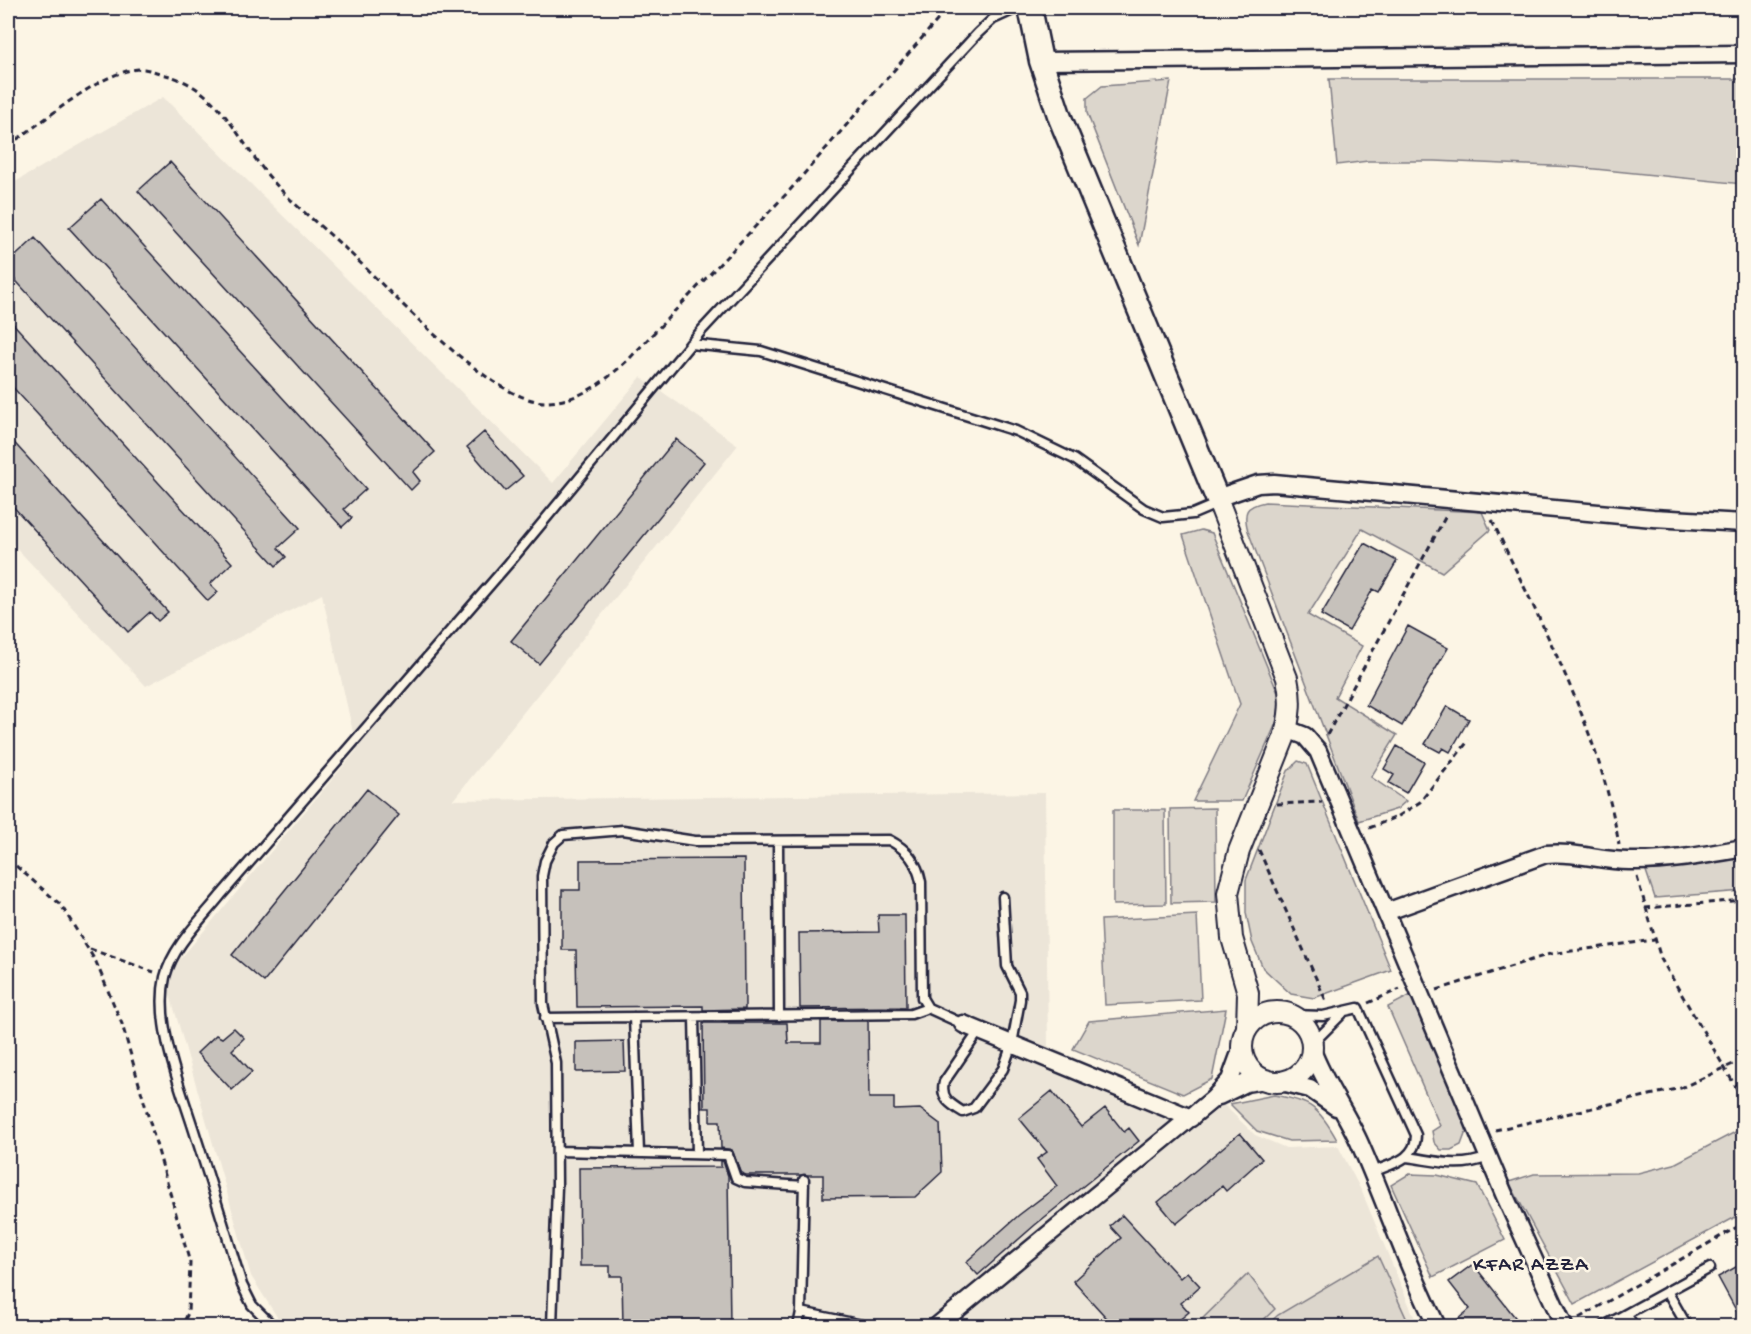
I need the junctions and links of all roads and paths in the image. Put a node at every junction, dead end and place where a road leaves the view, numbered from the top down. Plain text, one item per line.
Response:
1 (948, 8) edge
2 (1017, 8) edge
3 (1030, 8) edge
4 (1743, 54) edge
5 (1041, 61) junction
6 (8, 145) edge
7 (690, 344) junction
8 (1218, 500) junction
9 (1455, 500) junction
10 (1483, 502) junction
11 (1743, 523) edge
12 (1287, 729) junction
13 (1469, 740) dead end
14 (1318, 751) junction
15 (1339, 801) junction
16 (1257, 805) junction
17 (1246, 832) junction
18 (1353, 834) junction
19 (778, 841) junction
20 (1743, 848) edge
21 (8, 860) edge
22 (1627, 861) junction
23 (1003, 897) dead end
24 (1743, 900) edge
25 (1645, 908) junction
26 (1386, 912) junction
27 (1654, 940) junction
28 (88, 949) junction
29 (165, 977) junction
30 (1245, 979) junction
31 (1418, 989) junction
32 (928, 1008) junction
33 (1358, 1008) junction
34 (1291, 1014) junction
35 (1337, 1014) junction
36 (779, 1016) junction
37 (634, 1017) junction
38 (694, 1017) junction
39 (545, 1018) junction
40 (963, 1024) joint
41 (1246, 1027) junction
42 (980, 1031) junction
43 (1012, 1044) junction
44 (1312, 1047) junction
45 (1241, 1050) junction
46 (1743, 1059) edge
47 (1724, 1068) junction
48 (1274, 1081) junction
49 (1214, 1100) junction
50 (1743, 1101) edge
51 (1345, 1115) junction
52 (1191, 1118) junction
53 (1479, 1134) junction
54 (557, 1150) junction
55 (639, 1153) junction
56 (697, 1154) junction
57 (1407, 1157) junction
58 (1488, 1157) junction
59 (1372, 1172) junction
60 (1743, 1223) edge
61 (1710, 1268) dead end
62 (1667, 1291) junction
63 (801, 1312) junction
64 (1626, 1314) junction
65 (182, 1326) edge
66 (273, 1326) edge
67 (552, 1326) edge
68 (798, 1326) edge
69 (867, 1326) edge
70 (937, 1326) edge
71 (1437, 1326) edge
72 (1564, 1326) edge
73 (1604, 1326) edge
74 (1634, 1326) edge
75 (1688, 1326) edge

1 - 6 path
2 - 7 lane
3 - 5 main road
4 - 5 street
5 - 8 main road
7 - 8 lane
7 - 29 lane
8 - 9 street
8 - 12 street
9 - 10 street
9 - 14 path
10 - 11 street
10 - 22 path
12 - 14 street
12 - 16 street
13 - 18 path
14 - 15 street
15 - 16 path
15 - 18 street
16 - 17 street
17 - 30 street
17 - 35 path
18 - 26 street
19 - 32 lane
19 - 36 lane
19 - 39 lane
20 - 22 street
21 - 28 path
22 - 25 path
22 - 26 street
23 - 43 lane
24 - 25 path
25 - 27 path
26 - 31 street
27 - 31 path
27 - 47 path
28 - 29 path
28 - 65 path
29 - 66 lane
30 - 34 street
30 - 41 street
31 - 33 path
31 - 53 street
32 - 36 lane
32 - 40 lane
33 - 35 lane
33 - 57 lane
34 - 35 lane
34 - 41 street
34 - 44 street
35 - 44 lane
36 - 38 lane
37 - 38 lane
37 - 39 lane
37 - 55 lane
38 - 56 lane
39 - 54 lane
40 - 42 street
41 - 45 street
42 - 43 street
42 - 43 lane
43 - 52 street
44 - 48 street
44 - 51 street
45 - 48 street
45 - 49 street
46 - 47 path
47 - 50 path
47 - 53 path
48 - 49 street
48 - 51 street
49 - 52 street
51 - 59 street
52 - 70 street
53 - 58 street
54 - 55 lane
54 - 67 lane
55 - 56 lane
56 - 63 lane
57 - 58 lane
57 - 59 lane
58 - 72 street
59 - 71 street
60 - 72 path
61 - 62 lane
62 - 64 lane
62 - 75 lane
63 - 68 lane
63 - 69 lane
64 - 73 lane
64 - 74 lane

